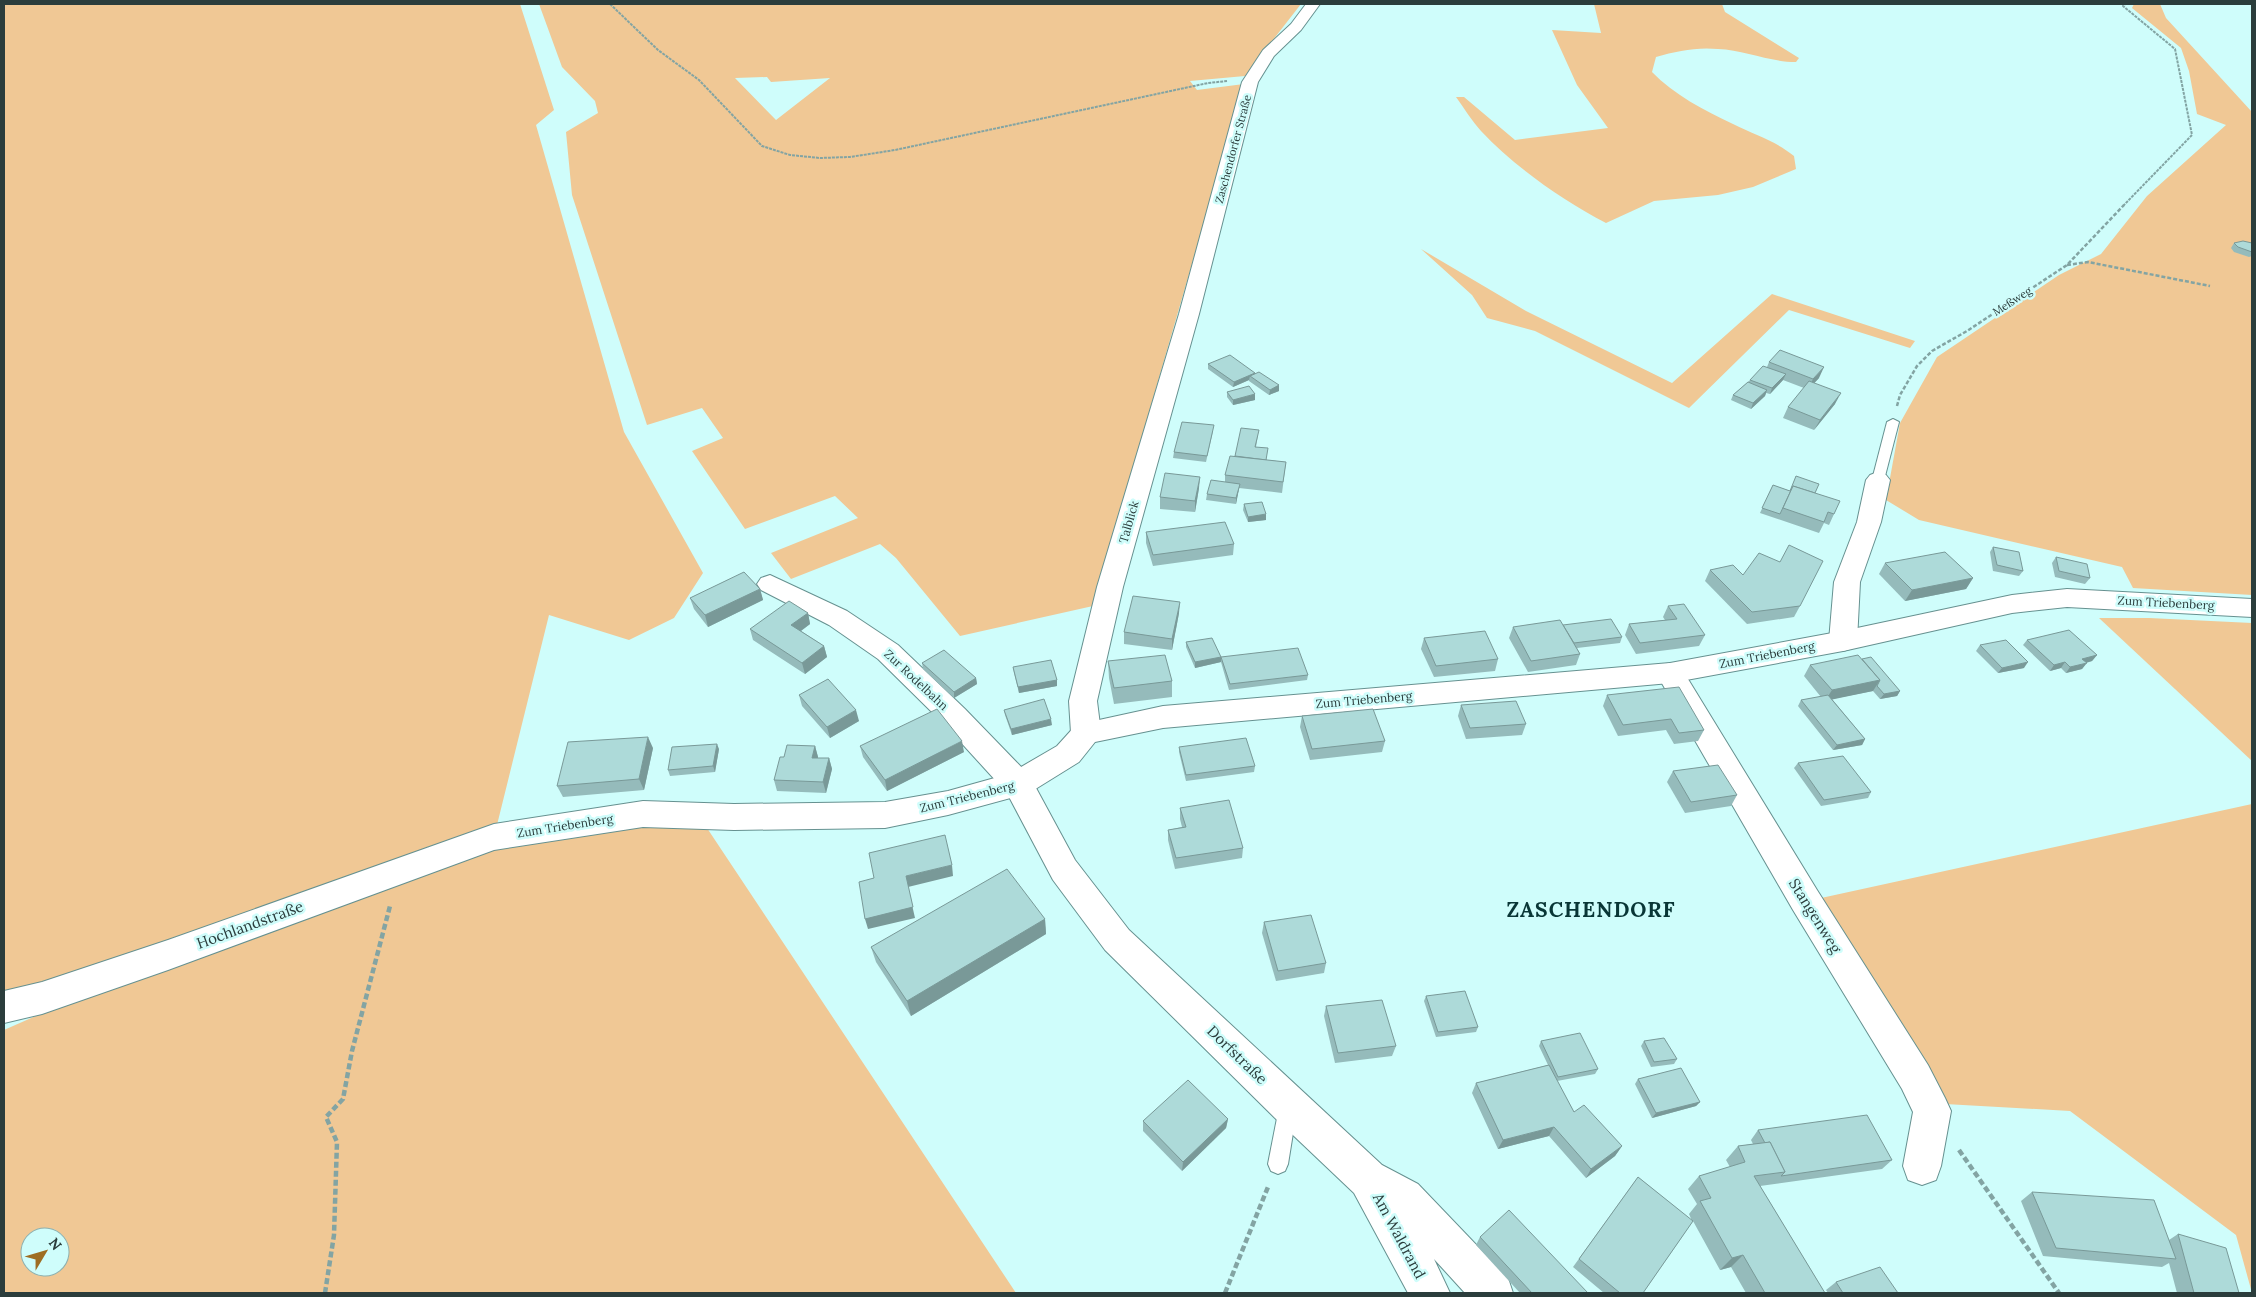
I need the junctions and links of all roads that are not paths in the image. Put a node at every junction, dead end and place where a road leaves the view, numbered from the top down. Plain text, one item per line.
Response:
1 (1313, 4) edge
2 (1189, 314) joint
3 (1894, 422) road end
4 (1878, 480) joint
5 (770, 584) dead end
6 (2252, 608) edge
7 (1843, 641) junction
8 (1670, 673) junction
9 (1086, 733) junction
10 (1018, 784) junction
11 (494, 837) joint
12 (4, 1007) edge
13 (1288, 1105) junction
14 (1278, 1164) road end
15 (1922, 1166) dead end
16 (1368, 1179) junction
17 (1430, 1293) edge
18 (1492, 1293) edge

1 - 2 street, Zaschendorfer Straße
2 - 9 street, Talblick
3 - 4 lane
4 - 7 street
5 - 10 street, Zur Rodelbahn
6 - 7 street, Zum Triebenberg
7 - 8 street, Zum Triebenberg
8 - 9 street, Zum Triebenberg
8 - 15 street, Stangenweg
9 - 10 street, Zum Triebenberg
10 - 11 street, Zum Triebenberg
10 - 13 street, Dorfstraße
11 - 12 street, Hochlandstraße
13 - 14 lane
13 - 16 street, Dorfstraße
16 - 17 street, Am Waldrand
16 - 18 street, Dorfstraße

